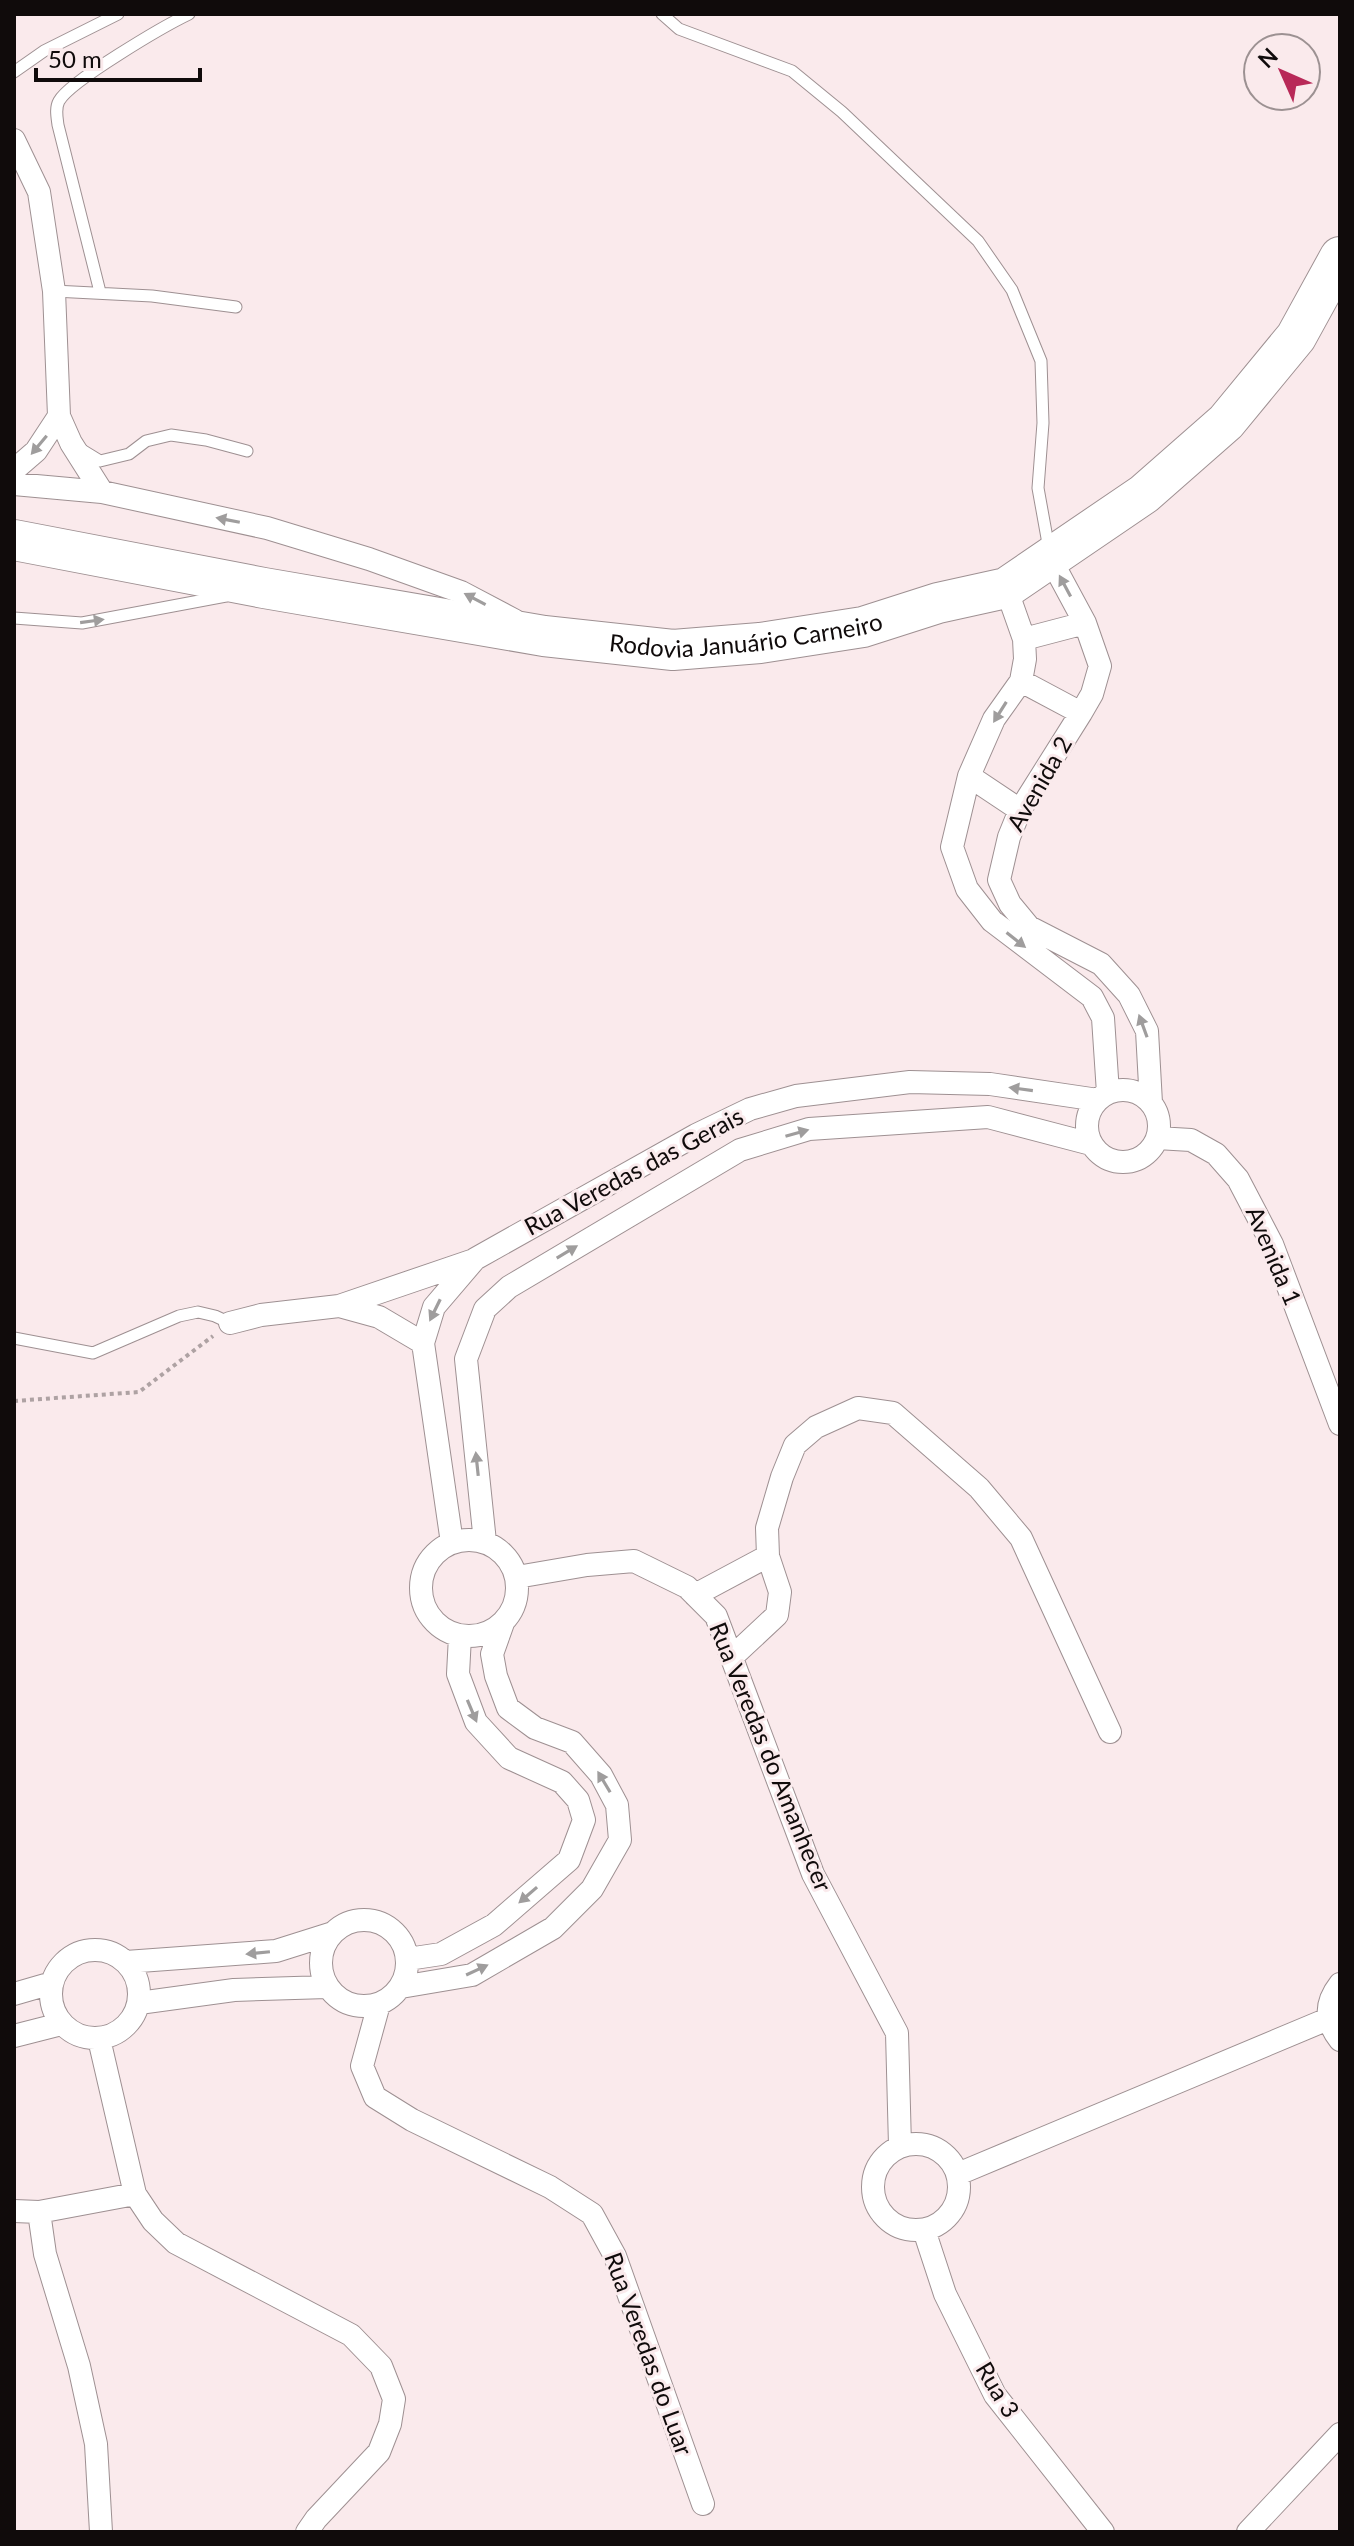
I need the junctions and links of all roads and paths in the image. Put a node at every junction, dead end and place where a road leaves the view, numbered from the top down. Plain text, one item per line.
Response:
1 (118, 14) edge
2 (189, 14) edge
3 (662, 14) edge
4 (14, 72) edge
5 (14, 140) edge
6 (1340, 257) edge
7 (54, 291) junction
8 (100, 292) junction
9 (236, 307) dead end
10 (59, 416) junction
11 (71, 443) junction
12 (247, 451) dead end
13 (14, 470) edge
14 (14, 484) edge
15 (102, 492) junction
16 (14, 540) edge
17 (1050, 558) junction
18 (264, 588) junction
19 (1006, 588) junction
20 (14, 618) edge
21 (1085, 623) junction
22 (544, 636) junction
23 (1024, 639) junction
24 (1021, 681) junction
25 (1081, 713) junction
26 (969, 776) junction
27 (1020, 810) junction
28 (1103, 1097) junction
29 (1151, 1103) junction
30 (1157, 1138) junction
31 (1091, 1144) junction
32 (475, 1259) junction
33 (339, 1306) junction
34 (230, 1323) junction
35 (14, 1338) edge
36 (423, 1343) junction
37 (14, 1401) edge
38 (1340, 1424) edge
39 (485, 1542) junction
40 (452, 1543) junction
41 (768, 1556) junction
42 (517, 1577) junction
43 (695, 1595) junction
44 (503, 1623) junction
45 (460, 1636) junction
46 (732, 1657) junction
47 (1110, 1732) dead end
48 (333, 1933) junction
49 (408, 1959) junction
50 (126, 1962) junction
51 (52, 1983) junction
52 (1340, 1984) edge
53 (327, 1987) junction
54 (401, 1987) junction
55 (14, 1994) edge
56 (139, 2003) junction
57 (379, 2004) junction
58 (1328, 2019) junction
59 (61, 2024) junction
60 (14, 2036) edge
61 (99, 2039) junction
62 (1340, 2040) edge
63 (900, 2146) junction
64 (958, 2174) junction
65 (135, 2194) junction
66 (14, 2211) edge
67 (39, 2212) junction
68 (924, 2230) junction
69 (1340, 2434) edge
70 (703, 2504) dead end
71 (101, 2532) edge
72 (307, 2532) edge
73 (1103, 2532) edge
74 (1248, 2532) edge

1 - 4 lane
2 - 8 lane
3 - 17 lane
5 - 7 street
6 - 17 highway, Rodovia Januário Carneiro
7 - 8 lane
7 - 10 street
8 - 9 lane
10 - 11 street
10 -> 13 street
11 - 12 lane
11 - 15 street
14 - 15 street
22 -> 15 street
16 - 18 highway, Rodovia Januário Carneiro
17 - 19 highway, Rodovia Januário Carneiro
21 -> 17 street, Avenida 2
20 -> 18 lane
18 - 22 highway, Rodovia Januário Carneiro
19 - 22 highway, Rodovia Januário Carneiro
19 - 23 street
21 - 23 street
21 - 25 street, Avenida 2
23 - 24 street
24 - 25 street
24 -> 26 street
25 - 27 street, Avenida 2
26 - 27 street
26 -> 28 street
29 -> 27 street, Avenida 2
28 - 29 street
28 - 31 street
28 -> 32 street, Rua Veredas das Gerais
29 - 30 street
30 - 31 street
30 - 38 street, Avenida 1
39 -> 31 street, Rua Veredas das Gerais
32 - 33 street
32 -> 36 street, Rua Veredas das Gerais
33 - 34 street
33 - 36 street
34 - 35 lane
34 - 37 path
36 - 40 street, Rua Veredas das Gerais
39 - 40 street
39 - 42 street
40 - 45 street
41 - 43 street
41 - 46 street
41 - 47 street
42 - 43 street, Rua Veredas do Amanhecer
42 - 44 street
43 - 46 street, Rua Veredas do Amanhecer
44 - 45 street
54 -> 44 street
45 -> 49 street
46 - 63 street, Rua Veredas do Amanhecer
48 - 49 street
48 -> 50 street
48 - 53 street
49 - 54 street
50 - 51 street
50 - 56 street
51 - 55 street
51 - 59 street
52 - 58 street
53 - 56 street
53 - 57 street
54 - 57 street
56 - 61 street
57 - 70 street, Rua Veredas do Luar
58 - 62 street
58 - 64 street
59 - 60 street
59 - 61 street
61 - 65 street
63 - 64 street
63 - 68 street
64 - 68 street
65 - 67 street
65 - 72 street
66 - 67 street
67 - 71 street
68 - 73 street, Rua 3
69 - 74 street

